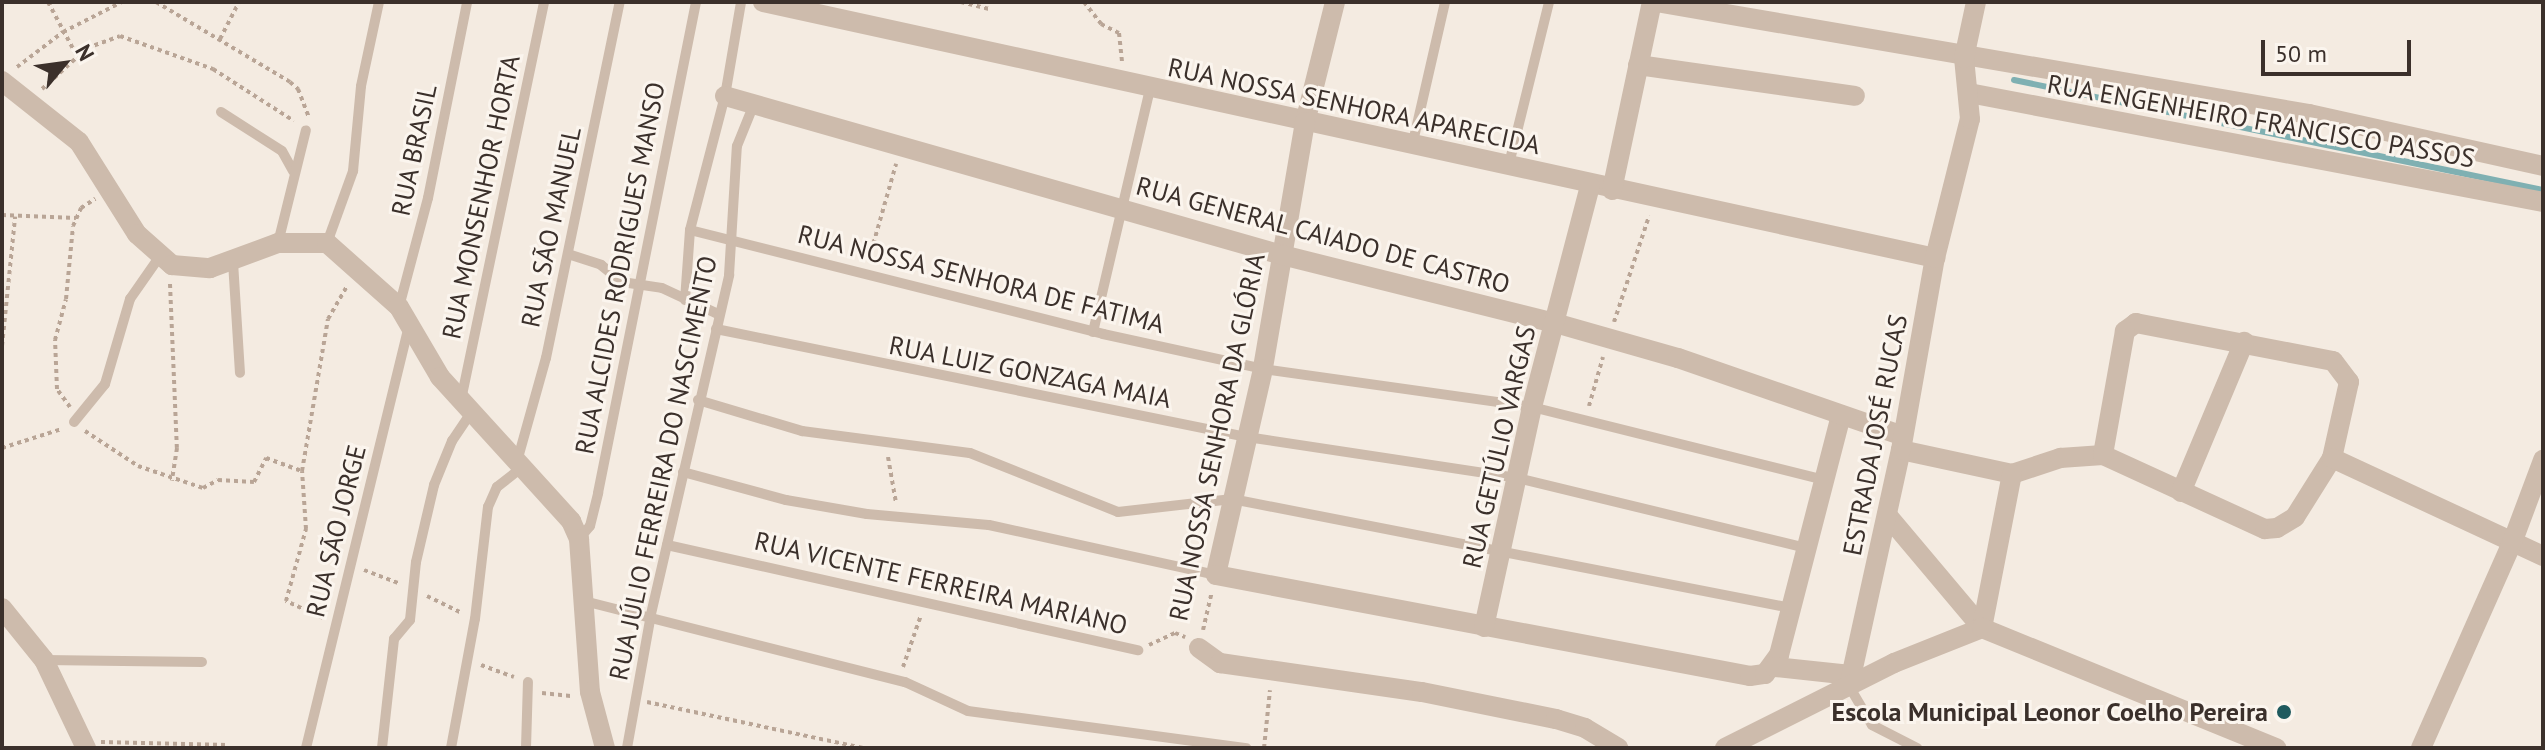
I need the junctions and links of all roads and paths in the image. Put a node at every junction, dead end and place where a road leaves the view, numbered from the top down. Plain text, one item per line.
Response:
1 (48, 2) edge
2 (122, 2) edge
3 (156, 2) edge
4 (239, 2) edge
5 (379, 2) edge
6 (467, 2) edge
7 (544, 2) edge
8 (620, 2) edge
9 (696, 2) edge
10 (741, 2) edge
11 (961, 2) edge
12 (987, 2) edge
13 (1084, 2) edge
14 (1335, 2) edge
15 (1445, 2) edge
16 (1549, 2) edge
17 (1654, 2) edge
18 (1976, 2) edge
19 (773, 3) edge
20 (63, 32) junction
21 (220, 39) junction
22 (77, 57) junction
23 (1964, 58) junction
24 (1638, 65) junction
25 (8, 75) edge
26 (1121, 83) junction
27 (1150, 89) junction
28 (1969, 93) junction
29 (725, 96) junction
30 (1855, 96) dead end
31 (29, 101) junction
32 (754, 104) junction
33 (221, 112) dead end
34 (1305, 122) junction
35 (306, 130) junction
36 (1413, 142) junction
37 (901, 146) junction
38 (1509, 164) junction
39 (2543, 166) edge
40 (293, 171) junction
41 (1590, 186) junction
42 (110, 189) junction
43 (1612, 190) junction
44 (1655, 199) junction
45 (2543, 202) edge
46 (1120, 208) junction
47 (2, 215) edge
48 (15, 217) junction
49 (76, 218) junction
50 (690, 230) junction
51 (733, 240) junction
52 (278, 243) junction
53 (327, 243) junction
54 (568, 254) junction
55 (1282, 255) junction
56 (1935, 258) junction
57 (166, 260) junction
58 (233, 262) junction
59 (358, 267) junction
60 (865, 274) junction
61 (637, 281) junction
62 (685, 300) junction
63 (718, 314) junction
64 (404, 316) junction
65 (1555, 323) junction
66 (716, 329) junction
67 (1093, 332) junction
68 (1608, 338) junction
69 (2244, 342) junction
70 (2, 346) edge
71 (1263, 369) junction
72 (240, 373) dead end
73 (698, 400) junction
74 (466, 407) junction
75 (1532, 407) junction
76 (1841, 415) junction
77 (78, 418) junction
78 (1585, 420) junction
79 (1247, 437) junction
80 (886, 442) junction
81 (1902, 443) junction
82 (2, 448) edge
83 (2103, 455) junction
84 (2332, 458) junction
85 (2543, 460) edge
86 (521, 462) junction
87 (302, 471) junction
88 (683, 472) junction
89 (2012, 474) junction
90 (1517, 478) junction
91 (1825, 480) junction
92 (172, 481) junction
93 (2181, 492) junction
94 (1232, 499) junction
95 (1887, 515) junction
96 (899, 517) junction
97 (579, 539) junction
98 (2512, 543) junction
99 (667, 545) junction
100 (1807, 548) junction
101 (1500, 552) junction
102 (2543, 556) edge
103 (1216, 575) junction
104 (584, 601) junction
105 (923, 605) junction
106 (2, 608) edge
107 (1791, 608) junction
108 (651, 614) junction
109 (336, 625) junction
110 (1484, 627) junction
111 (1982, 628) junction
112 (1199, 648) junction
113 (1138, 650) joint
114 (44, 660) junction
115 (467, 660) junction
116 (1777, 661) junction
117 (202, 662) dead end
118 (1272, 667) junction
119 (898, 680) junction
120 (1850, 680) junction
121 (528, 687) junction
122 (592, 698) junction
123 (636, 700) junction
124 (84, 745) edge
125 (228, 745) dead end
126 (306, 748) edge
127 (382, 748) edge
128 (451, 748) edge
129 (526, 748) edge
130 (605, 748) edge
131 (627, 748) edge
132 (864, 748) edge
133 (1247, 748) edge
134 (1264, 748) edge
135 (1618, 748) edge
136 (1725, 748) edge
137 (1917, 748) edge
138 (2276, 748) edge
139 (2421, 748) edge

1 - 20 path
2 - 20 path
3 - 21 path
4 - 21 path
5 - 53 lane
6 - 64 lane, RUA BRASIL
7 - 74 lane, RUA MONSENHOR HORTA
8 - 54 lane, RUA SÃO MANUEL
9 - 61 lane, RUA ALCIDES RODRIGUES MANSO
10 - 29 lane
11 - 12 path
13 - 26 path
14 - 34 street, RUA NOSSA SENHORA DA GLÓRIA
15 - 36 lane
16 - 38 lane
17 - 23 street, RUA ENGENHEIRO FRANCISCO PASSOS
17 - 24 street
18 - 23 street
19 - 26 street, RUA NOSSA SENHORA APARECIDA
20 - 22 path
20 - 25 path
21 - 35 path
22 - 31 path
22 - 35 path
23 - 28 street, ESTRADA JOSÉ RUCAS
23 - 39 street, RUA ENGENHEIRO FRANCISCO PASSOS
24 - 30 street
24 - 43 street
25 - 31 street
26 - 27 street, RUA NOSSA SENHORA APARECIDA
27 - 34 street, RUA NOSSA SENHORA APARECIDA
27 - 46 lane
28 - 45 street, RUA ENGENHEIRO FRANCISCO PASSOS
28 - 56 street, ESTRADA JOSÉ RUCAS
29 - 32 street, RUA GENERAL CAIADO DE CASTRO
29 - 50 lane
31 - 42 street
32 - 37 street, RUA GENERAL CAIADO DE CASTRO
32 - 51 lane, RUA JÚLIO FERREIRA DO NASCIMENTO
33 - 40 lane
34 - 36 street, RUA NOSSA SENHORA APARECIDA
34 - 55 street, RUA NOSSA SENHORA DA GLÓRIA
35 - 40 lane
36 - 38 street, RUA NOSSA SENHORA APARECIDA
37 - 46 street, RUA GENERAL CAIADO DE CASTRO
37 - 60 path
38 - 41 street, RUA NOSSA SENHORA APARECIDA
40 - 52 lane
41 - 43 street, RUA NOSSA SENHORA APARECIDA
41 - 65 street, RUA GETÚLIO VARGAS
42 - 49 path
42 - 57 street
43 - 44 street, RUA NOSSA SENHORA APARECIDA
44 - 56 street, RUA NOSSA SENHORA APARECIDA
44 - 68 path
46 - 55 street, RUA GENERAL CAIADO DE CASTRO
46 - 67 lane
47 - 48 path
48 - 49 path
48 - 70 path
49 - 77 path
50 - 51 lane, RUA NOSSA SENHORA DE FATIMA
50 - 62 lane
51 - 60 lane, RUA NOSSA SENHORA DE FATIMA
51 - 63 lane, RUA JÚLIO FERREIRA DO NASCIMENTO
52 - 53 street
52 - 58 street
53 - 59 street
54 - 61 lane
54 - 86 lane, RUA SÃO MANUEL
55 - 65 street, RUA GENERAL CAIADO DE CASTRO
55 - 71 street, RUA NOSSA SENHORA DA GLÓRIA
56 - 81 street, ESTRADA JOSÉ RUCAS
57 - 58 street
57 - 77 lane
57 - 92 path
58 - 72 lane
59 - 64 street
59 - 87 path
60 - 67 lane, RUA NOSSA SENHORA DE FATIMA
61 - 62 lane
61 - 97 lane, RUA ALCIDES RODRIGUES MANSO
62 - 63 lane
63 - 66 lane, RUA JÚLIO FERREIRA DO NASCIMENTO
64 - 74 street
64 - 109 lane, RUA SÃO JORGE
65 - 68 street, RUA GENERAL CAIADO DE CASTRO
65 - 75 street, RUA GETÚLIO VARGAS
66 - 73 lane, RUA JÚLIO FERREIRA DO NASCIMENTO
66 - 79 lane, RUA LUIZ GONZAGA MAIA
67 - 71 lane, RUA NOSSA SENHORA DE FATIMA
68 - 76 street, RUA GENERAL CAIADO DE CASTRO
68 - 78 path
69 - 83 street
69 - 84 street
69 - 93 street
71 - 75 lane, RUA NOSSA SENHORA DE FATIMA
71 - 79 street, RUA NOSSA SENHORA DA GLÓRIA
73 - 80 lane
73 - 88 lane, RUA JÚLIO FERREIRA DO NASCIMENTO
74 - 86 street
74 - 127 lane
75 - 78 lane, RUA NOSSA SENHORA DE FATIMA
75 - 90 street, RUA GETÚLIO VARGAS
76 - 81 street, RUA GENERAL CAIADO DE CASTRO
76 - 91 street
77 - 82 path
77 - 92 path
78 - 91 lane, RUA NOSSA SENHORA DE FATIMA
79 - 90 lane, RUA LUIZ GONZAGA MAIA
79 - 94 street, RUA NOSSA SENHORA DA GLÓRIA
80 - 94 lane
80 - 96 path
81 - 89 street, RUA GENERAL CAIADO DE CASTRO
81 - 95 street, ESTRADA JOSÉ RUCAS
83 - 89 street
83 - 93 street
84 - 93 street
84 - 98 street
85 - 98 street
86 - 97 street
86 - 115 lane
87 - 92 path
87 - 109 path
88 - 96 lane
88 - 99 lane, RUA JÚLIO FERREIRA DO NASCIMENTO
89 - 111 street
90 - 100 lane, RUA LUIZ GONZAGA MAIA
90 - 101 street, RUA GETÚLIO VARGAS
91 - 100 street
94 - 101 lane
94 - 103 street, RUA NOSSA SENHORA DA GLÓRIA
95 - 111 street
95 - 120 street, ESTRADA JOSÉ RUCAS
96 - 103 lane
97 - 104 street
98 - 102 street
98 - 139 street
99 - 105 lane, RUA VICENTE FERREIRA MARIANO
99 - 108 lane, RUA JÚLIO FERREIRA DO NASCIMENTO
100 - 107 street
101 - 107 lane
101 - 110 street, RUA GETÚLIO VARGAS
103 - 110 street
103 - 112 path, RUA NOSSA SENHORA DA GLÓRIA
104 - 108 lane
104 - 122 street
105 - 113 lane, RUA VICENTE FERREIRA MARIANO
105 - 119 path
106 - 114 street
107 - 116 street
108 - 119 lane
108 - 123 lane, RUA JÚLIO FERREIRA DO NASCIMENTO
109 - 126 lane, RUA SÃO JORGE
110 - 116 street
111 - 120 street
111 - 138 street
112 - 113 path, RUA VICENTE FERREIRA MARIANO
112 - 118 street
114 - 117 lane
114 - 124 street
115 - 121 path
115 - 128 lane
116 - 120 street
118 - 134 path
118 - 135 street
119 - 133 lane
120 - 136 street
120 - 137 lane
121 - 122 path
121 - 129 lane
122 - 130 street
123 - 131 lane, RUA JÚLIO FERREIRA DO NASCIMENTO
123 - 132 path
124 - 125 path

